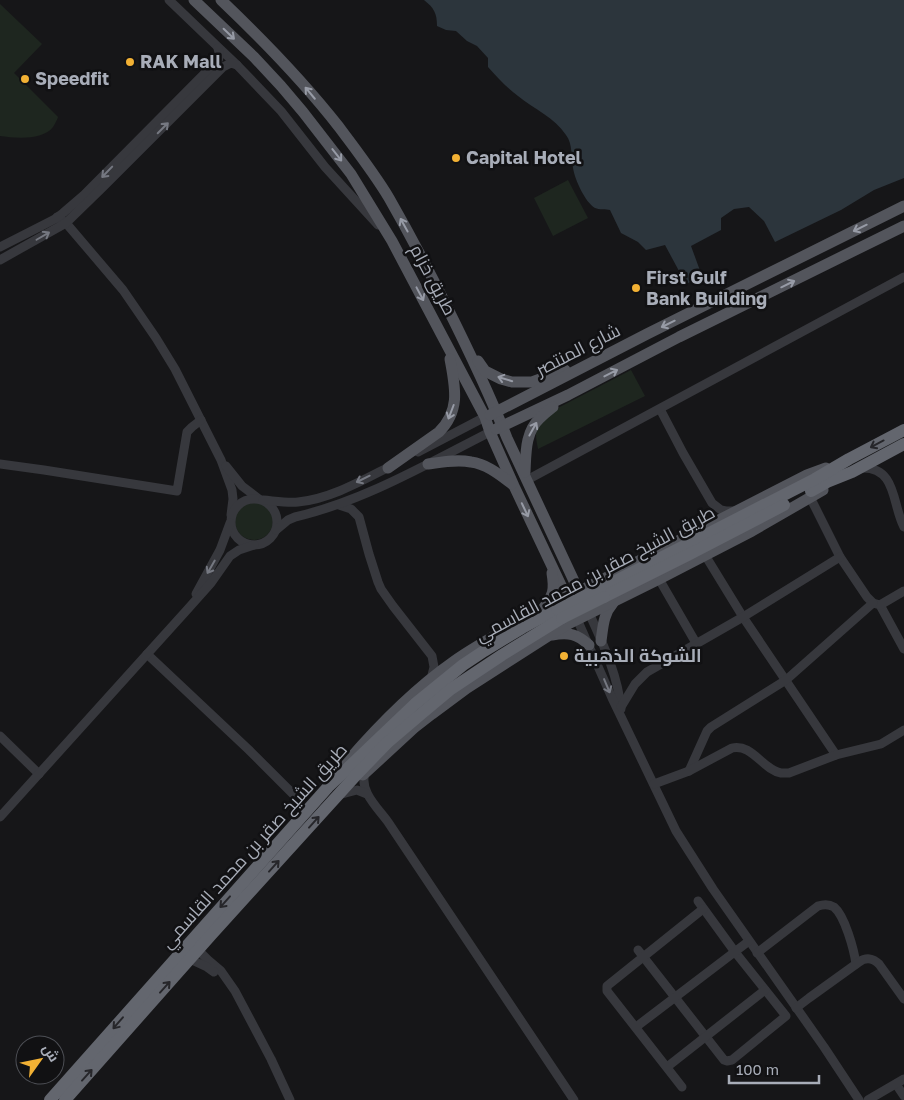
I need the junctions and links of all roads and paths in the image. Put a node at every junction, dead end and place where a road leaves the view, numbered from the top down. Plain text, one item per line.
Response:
1 (169, 0) edge
2 (194, 0) edge
3 (221, 0) edge
4 (218, 47) junction
5 (238, 65) junction
6 (351, 174) junction
7 (391, 202) junction
8 (904, 206) edge
9 (57, 217) junction
10 (66, 223) junction
11 (904, 226) edge
12 (392, 241) junction
13 (0, 248) edge
14 (0, 260) edge
15 (904, 276) edge
16 (466, 344) junction
17 (448, 348) junction
18 (602, 358) junction
19 (568, 395) junction
20 (660, 408) junction
21 (497, 411) junction
22 (484, 418) junction
23 (202, 420) junction
24 (502, 426) junction
25 (904, 430) edge
26 (490, 432) junction
27 (904, 444) edge
28 (882, 456) junction
29 (849, 459) junction
30 (222, 460) junction
31 (0, 464) edge
32 (428, 464) junction
33 (388, 468) junction
34 (856, 470) junction
35 (879, 472) junction
36 (526, 478) junction
37 (514, 486) junction
38 (810, 497) junction
39 (261, 500) junction
40 (338, 504) junction
41 (738, 511) junction
42 (901, 514) edge
43 (231, 519) junction
44 (904, 527) edge
45 (276, 530) junction
46 (254, 545) junction
47 (705, 555) junction
48 (840, 557) junction
49 (564, 561) junction
50 (550, 562) junction
51 (606, 577) junction
52 (659, 579) junction
53 (579, 591) junction
54 (904, 591) edge
55 (607, 595) junction
56 (566, 597) junction
57 (876, 604) junction
58 (543, 610) junction
59 (186, 611) junction
60 (560, 613) junction
61 (589, 613) junction
62 (743, 616) junction
63 (578, 619) junction
64 (900, 630) edge
65 (548, 636) junction
66 (601, 641) junction
67 (696, 643) junction
68 (590, 645) junction
69 (904, 649) edge
70 (147, 654) junction
71 (432, 656) junction
72 (453, 662) junction
73 (431, 679) junction
74 (786, 680) junction
75 (621, 711) junction
76 (904, 730) edge
77 (0, 736) edge
78 (836, 755) junction
79 (689, 772) junction
80 (39, 774) junction
81 (366, 774) junction
82 (654, 784) junction
83 (328, 787) junction
84 (368, 794) junction
85 (318, 797) junction
86 (338, 797) junction
87 (297, 798) junction
88 (0, 817) edge
89 (300, 818) junction
90 (698, 901) dead end
91 (703, 909) junction
92 (749, 941) junction
93 (735, 952) junction
94 (201, 953) dead end
95 (640, 953) junction
96 (757, 953) junction
97 (194, 961) dead end
98 (856, 964) junction
99 (765, 990) junction
100 (675, 998) junction
101 (904, 999) edge
102 (796, 1008) junction
103 (636, 1027) junction
104 (706, 1037) junction
105 (667, 1067) junction
106 (900, 1081) edge
107 (682, 1086) dead end
108 (904, 1096) edge
109 (50, 1100) edge
110 (65, 1100) edge
111 (285, 1100) edge
112 (290, 1100) edge
113 (574, 1100) edge
114 (859, 1100) edge
115 (868, 1100) edge

1 - 4 street
2 -> 6 main road, طريق خزام
7 -> 3 main road, طريق خزام
4 - 5 street
4 -> 9 street
10 -> 5 street
5 - 12 street
6 - 7 main road
6 - 12 main road, طريق خزام
16 -> 7 main road, طريق خزام
8 -> 18 main road, شارع المنتصر
9 - 10 street
9 - 13 street
14 -> 10 street
10 - 23 street
19 -> 11 main road
12 -> 17 main road, طريق خزام
15 - 20 street
18 -> 16 main road
16 - 21 main road, طريق خزام
17 - 22 main road, طريق خزام
17 -> 33 main road
18 - 21 main road, شارع المنتصر
19 - 24 main road, شارع المنتصر
36 -> 19 main road
20 - 36 street
20 - 41 street
21 - 22 main road, شارع المنتصر
21 - 24 main road, طريق خزام
22 - 26 main road, طريق خزام
22 - 33 street, شارع المنتصر
23 - 30 street
23 - 31 street
24 - 26 main road, شارع المنتصر
24 - 36 main road, طريق خزام
25 -> 29 highway, طريق الشيخ صقر بن محمد القاسمي
26 - 32 street, شارع المنتصر
26 - 37 main road, طريق خزام
27 - 28 highway, طريق الشيخ صقر بن محمد القاسمي
28 - 34 highway, طريق الشيخ صقر بن محمد القاسمي
28 - 35 street
29 - 41 main road
29 - 55 highway, طريق الشيخ صقر بن محمد القاسمي
30 - 39 street
30 - 43 street
32 - 37 main road
32 - 40 street, شارع المنتصر
33 -> 39 street, شارع المنتصر
34 - 35 street
34 - 38 main road
34 - 55 highway, طريق الشيخ صقر بن محمد القاسمي
35 - 42 street
36 - 49 main road, طريق خزام
37 -> 50 main road, طريق خزام
38 - 47 main road
38 - 48 street
39 - 43 street
39 - 45 street
40 - 45 street, شارع المنتصر
40 - 71 street
41 - 51 main road
42 - 44 street
43 - 46 street
43 -> 59 street
45 - 46 street
46 - 59 street
47 - 52 main road
47 - 62 street
48 - 57 street
48 - 62 street
49 - 51 main road
49 - 53 main road, طريق خزام
50 - 56 main road, طريق خزام
50 - 58 main road
51 - 53 main road
52 - 55 main road
52 - 67 street
53 - 56 main road
53 - 61 main road, طريق خزام
54 - 57 street
55 - 60 highway, طريق الشيخ صقر بن محمد القاسمي, bridge
55 - 61 main road
55 - 66 main road
56 - 58 main road
56 - 63 main road, طريق خزام
57 - 64 street
57 - 74 street
58 - 72 main road
59 - 70 street
60 - 83 highway, طريق الشيخ صقر بن محمد القاسمي
60 - 86 highway, طريق الشيخ صقر بن محمد القاسمي
61 - 63 main road
61 - 66 street
62 - 67 street
62 - 74 street
63 - 65 main road
63 - 68 street
64 - 69 street
65 - 68 main road
65 - 81 main road
66 - 75 street
67 - 75 street
68 -> 75 street
70 - 80 street
70 - 87 street
71 - 72 street
71 - 73 street
72 - 73 main road
73 - 83 main road
74 - 78 street
74 - 79 street
75 - 82 street
76 - 78 street
77 - 80 street
78 - 79 street
79 - 82 street
80 - 88 street
81 - 84 street
81 - 86 main road
82 - 92 street
83 - 85 highway, طريق الشيخ صقر بن محمد القاسمي
84 - 86 street
84 - 113 street
85 - 87 street
85 - 89 highway, طريق الشيخ صقر بن محمد القاسمي
110 -> 86 highway, طريق الشيخ صقر بن محمد القاسمي
87 - 89 street
89 -> 109 highway, طريق الشيخ صقر بن محمد القاسمي
90 - 91 street
91 - 93 street
91 - 95 street
92 - 93 street
92 - 96 street
93 - 99 street
93 - 100 street
94 - 112 street
95 - 100 street
95 - 103 street
96 - 98 street
96 - 102 street
97 - 111 street
98 - 101 street
98 - 102 street
99 - 104 street
99 - 104 street
100 - 103 street
100 - 104 street
102 - 114 street
103 - 105 street
104 - 105 street
105 - 107 street
106 - 108 street
106 - 115 street

